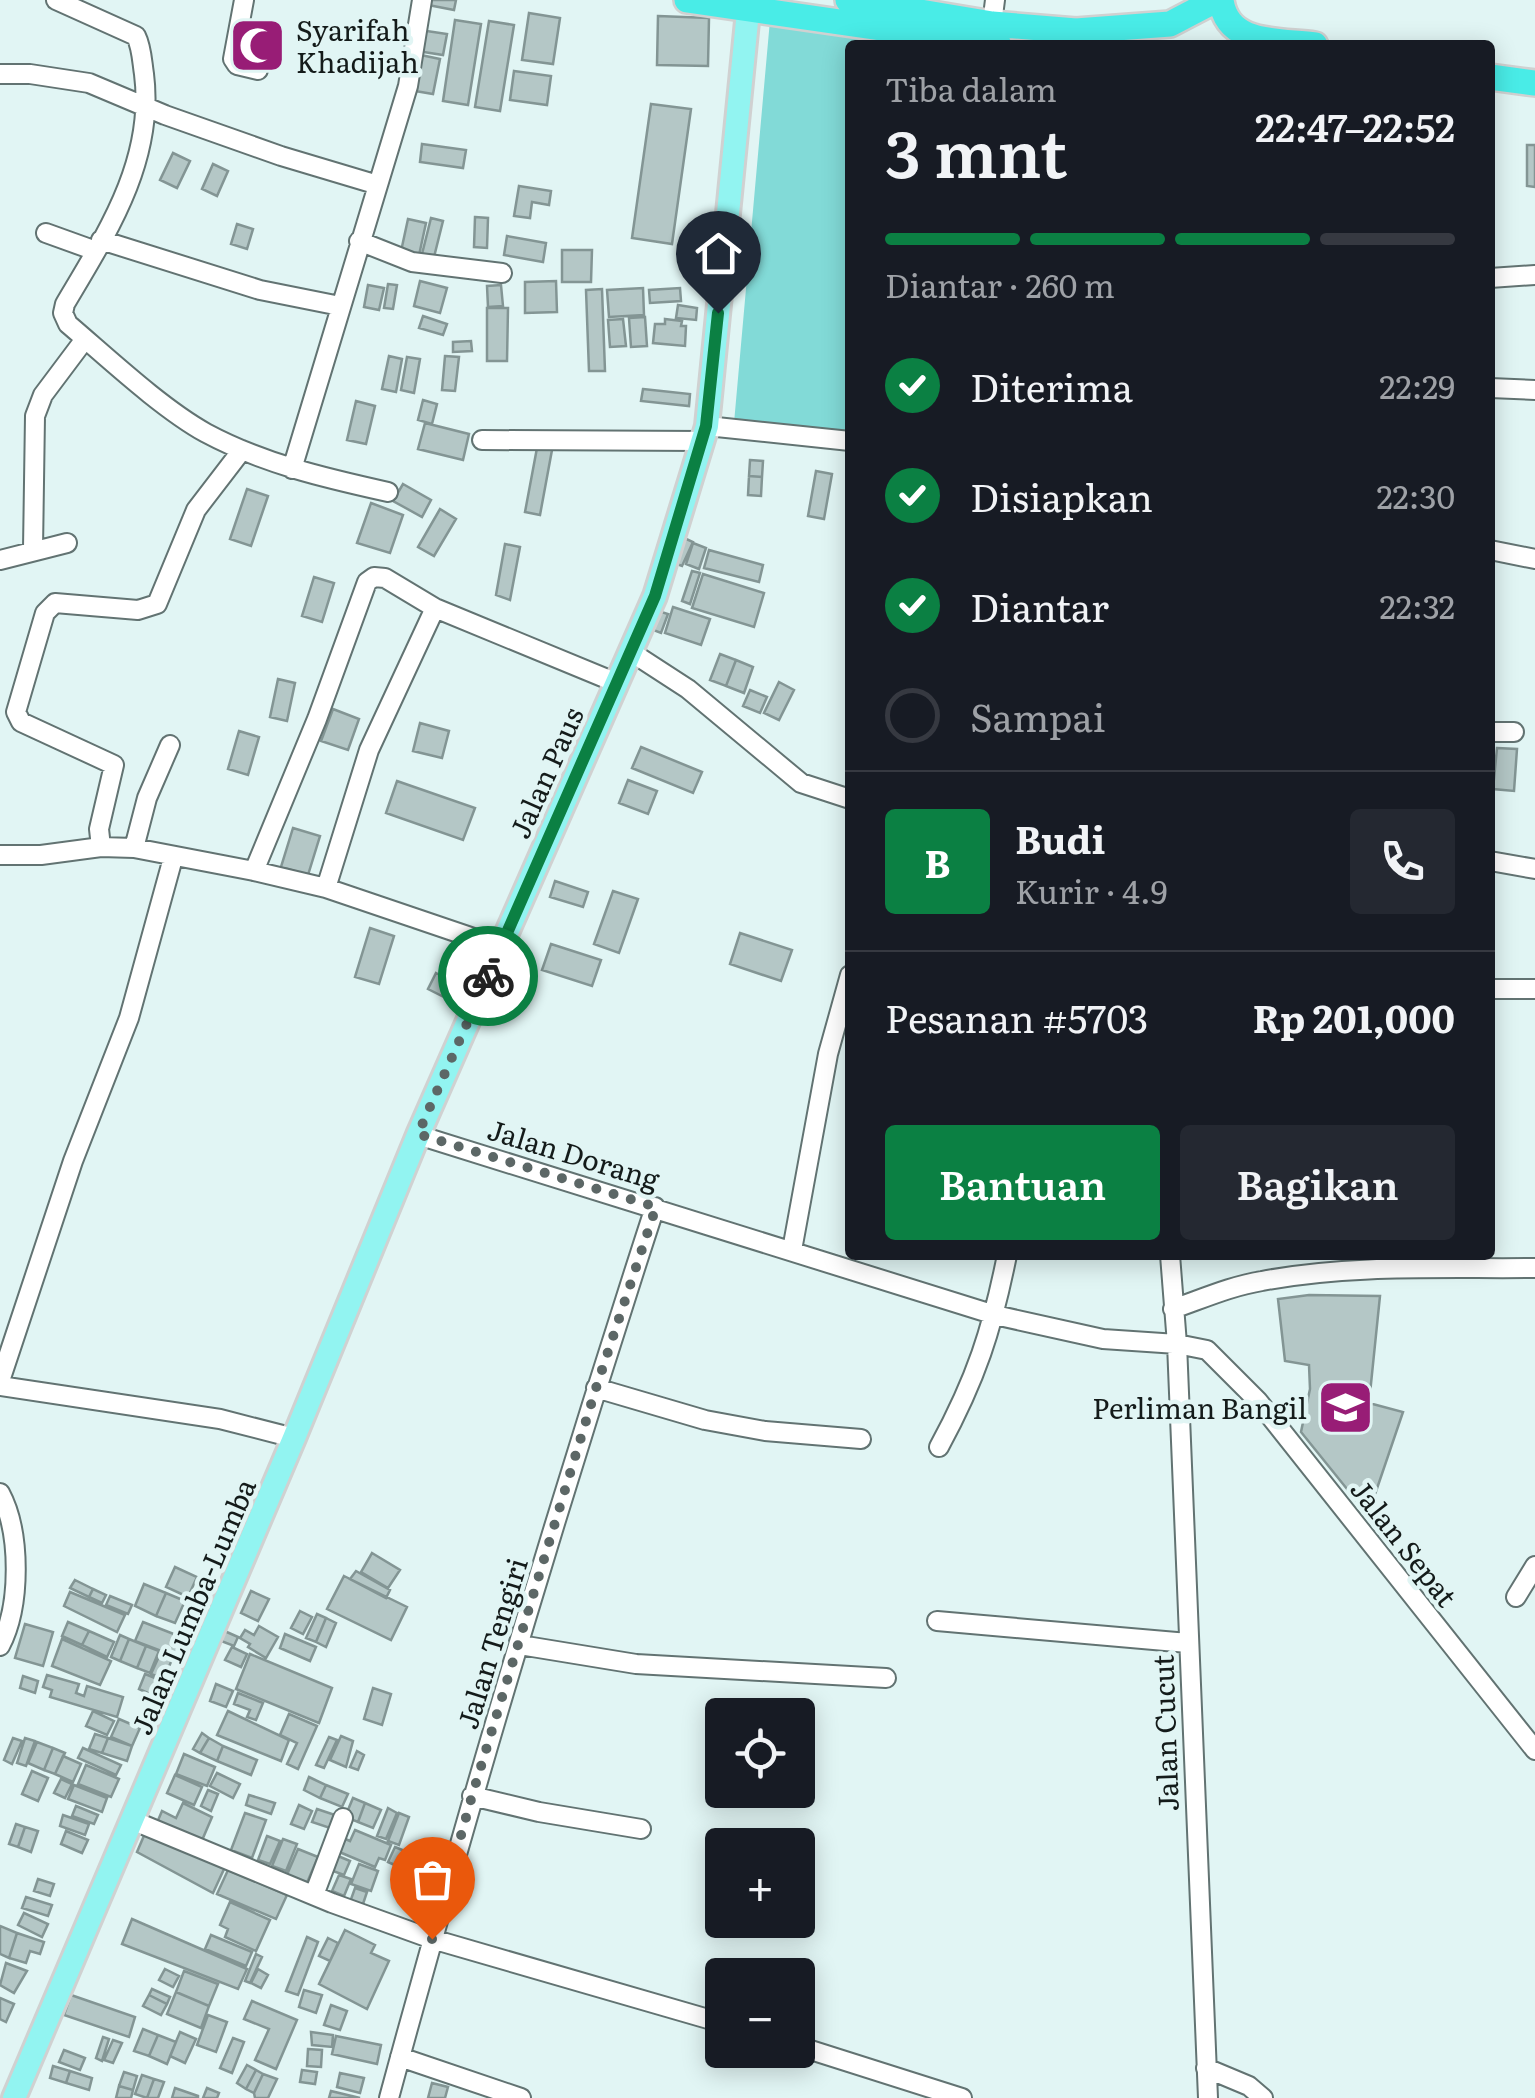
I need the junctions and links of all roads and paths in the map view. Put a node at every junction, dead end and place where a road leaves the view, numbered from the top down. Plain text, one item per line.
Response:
1 (56, 0) edge
2 (244, 0) edge
3 (422, 0) edge
4 (687, 0) edge
5 (848, 0) edge
6 (1218, 0) edge
7 (748, 11) junction
8 (1171, 12) edge
9 (996, 23) edge
10 (1278, 40) edge
11 (258, 70) dead end
12 (0, 74) edge
13 (1495, 78) edge
14 (1535, 83) edge
15 (147, 107) junction
16 (378, 184) junction
17 (46, 233) dead end
18 (359, 241) junction
19 (99, 246) junction
20 (502, 272) dead end
21 (1535, 275) edge
22 (1495, 278) edge
23 (340, 306) junction
24 (86, 339) junction
25 (1495, 388) edge
26 (1535, 390) edge
27 (704, 433) junction
28 (482, 440) dead end
29 (845, 442) edge
30 (242, 450) junction
31 (292, 469) junction
32 (388, 492) dead end
33 (67, 543) dead end
34 (34, 550) junction
35 (1495, 551) edge
36 (1535, 559) edge
37 (0, 560) edge
38 (435, 608) junction
39 (630, 652) junction
40 (617, 683) junction
41 (1495, 732) edge
42 (1514, 732) dead end
43 (170, 746) dead end
44 (845, 797) edge
45 (101, 847) junction
46 (134, 848) junction
47 (0, 855) edge
48 (173, 858) junction
49 (1495, 863) edge
50 (1535, 870) edge
51 (254, 871) junction
52 (326, 888) junction
53 (500, 948) junction
54 (1495, 989) edge
55 (1535, 989) edge
56 (845, 993) edge
57 (418, 1134) junction
58 (656, 1207) junction
59 (792, 1250) junction
60 (1006, 1260) edge
61 (1170, 1260) edge
62 (1535, 1268) edge
63 (1173, 1310) junction
64 (996, 1315) junction
65 (1177, 1344) junction
66 (0, 1383) edge
67 (596, 1388) junction
68 (294, 1438) junction
69 (862, 1439) dead end
70 (938, 1447) dead end
71 (0, 1493) edge
72 (1535, 1566) edge
73 (1516, 1597) dead end
74 (937, 1621) dead end
75 (1188, 1643) junction
76 (520, 1644) junction
77 (0, 1646) edge
78 (886, 1678) dead end
79 (1535, 1750) edge
80 (472, 1796) junction
81 (343, 1818) dead end
82 (134, 1821) junction
83 (642, 1829) dead end
84 (314, 1895) junction
85 (432, 1939) junction
86 (705, 2018) edge
87 (815, 2051) edge
88 (400, 2056) junction
89 (1206, 2068) junction
90 (14, 2098) edge
91 (388, 2098) edge
92 (521, 2098) edge
93 (962, 2098) edge
94 (1208, 2098) edge
95 (1263, 2098) edge

1 - 15 street
2 - 11 street
3 - 16 street
4 - 7 highway
5 - 9 highway
6 - 8 highway
6 - 10 highway
7 - 9 highway
7 - 27 main road, Jalan Paus
8 - 9 highway
12 - 15 street
13 - 14 highway
15 - 16 street
15 - 19 street
16 - 18 street
17 - 19 street
18 - 20 street
18 - 23 street
19 - 23 street
19 - 24 street
21 - 22 street
23 - 31 street
24 - 30 street
24 - 34 street
25 - 26 street
27 - 28 street
27 - 29 street
27 - 39 main road, Jalan Paus
30 - 31 street
30 - 45 street
31 - 32 street
33 - 34 street
34 - 37 street
35 - 36 street
38 - 40 street
38 - 51 street
38 - 52 street
39 - 40 main road, Jalan Paus
39 - 44 street
40 - 53 main road, Jalan Paus
41 - 42 street
43 - 46 street
45 - 46 street
45 - 47 street
46 - 48 street
48 - 51 street
48 - 66 street
49 - 50 street
51 - 52 street
52 - 53 street
53 - 57 main road, Jalan Paus
54 - 55 street
56 - 59 street
57 - 58 street, Jalan Dorang
57 - 68 main road, Jalan Lumba-Lumba
58 - 59 street, Jalan Dorang
58 - 67 street, Jalan Tengiri
59 - 64 street, Jalan Dorang
60 - 64 street
61 - 63 street, Jalan Cucut
62 - 63 street
63 - 65 street, Jalan Cucut
64 - 65 street, Jalan Dorang
64 - 70 street
65 - 75 street, Jalan Cucut
65 - 79 street, Jalan Sepat
66 - 68 street
67 - 69 street
67 - 76 street, Jalan Tengiri
68 - 82 main road, Jalan Lumba-Lumba
71 - 77 street
72 - 73 street
74 - 75 street
75 - 89 street, Jalan Cucut
76 - 78 street
76 - 80 street, Jalan Tengiri
80 - 83 street
80 - 85 street, Jalan Tengiri
81 - 84 street
82 - 84 street
82 - 90 main road, Jalan Lumba-Lumba
84 - 85 street
85 - 86 street
85 - 88 street, Jalan Tengiri
87 - 93 street
88 - 91 street, Jalan Tengiri
88 - 92 street
89 - 94 street, Jalan Cucut
89 - 95 street

